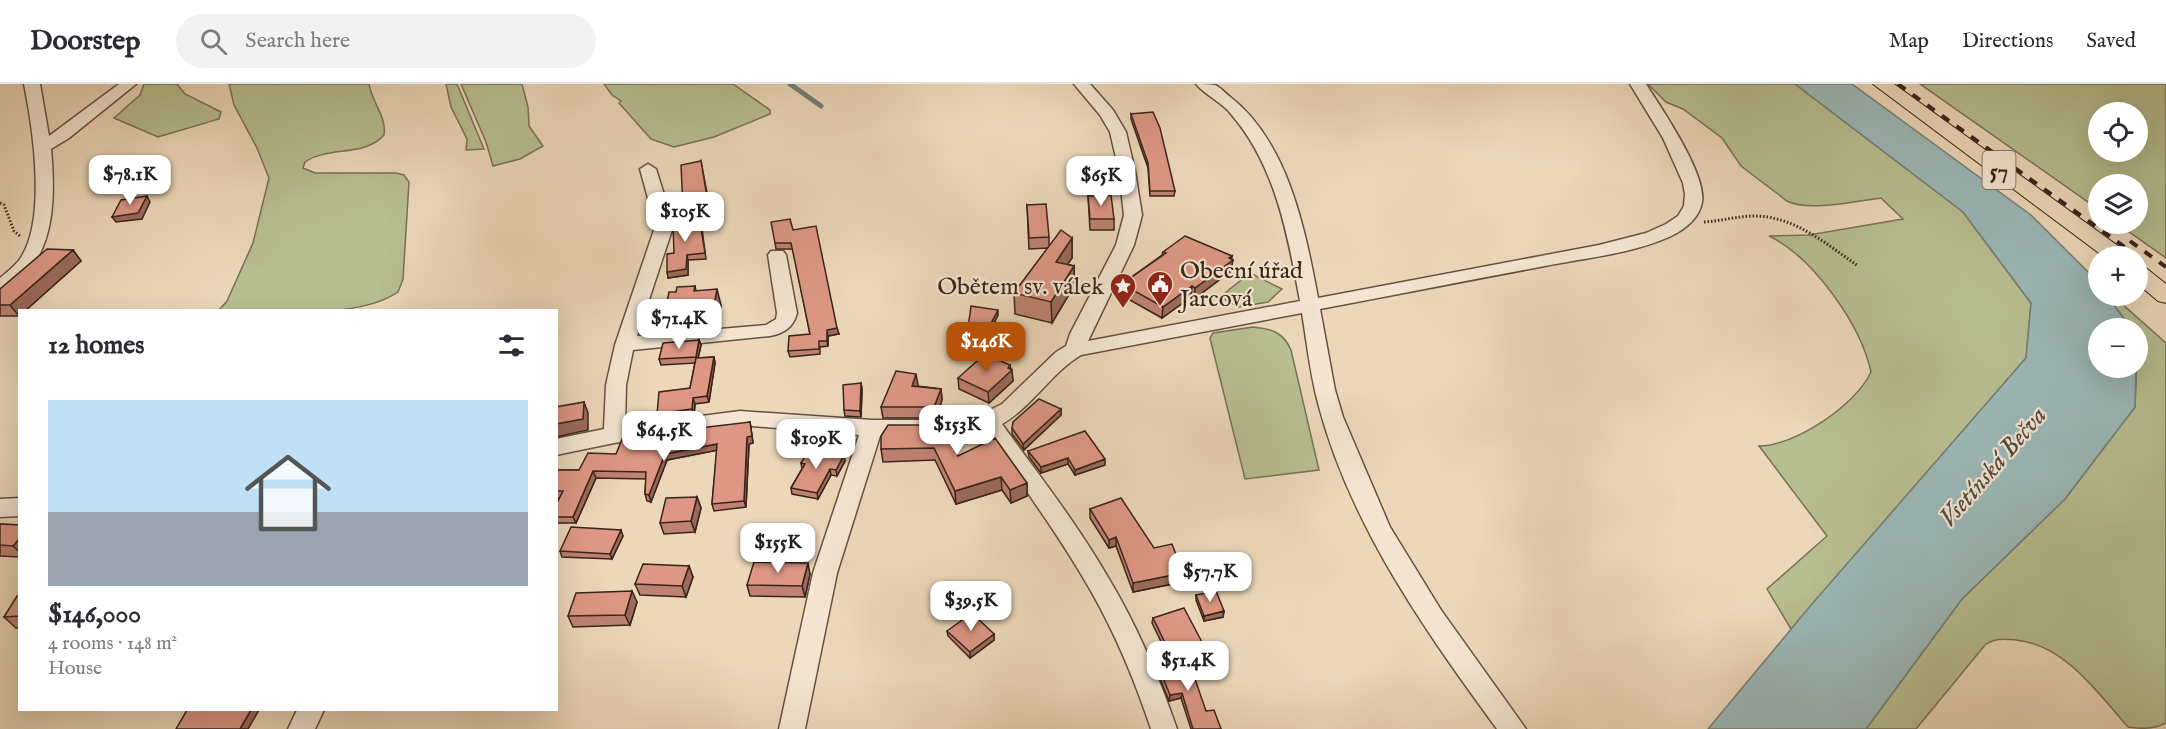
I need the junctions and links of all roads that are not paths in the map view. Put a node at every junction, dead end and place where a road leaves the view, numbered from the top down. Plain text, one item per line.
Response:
1 (32, 84) edge
2 (128, 84) edge
3 (1082, 84) edge
4 (1204, 84) edge
5 (1638, 84) edge
6 (1882, 84) edge
7 (43, 147) junction
8 (648, 169) dead end
9 (2102, 246) edge
10 (777, 255) dead end
11 (2148, 282) edge
12 (0, 288) edge
13 (2166, 297) edge
14 (1309, 307) junction
15 (625, 344) junction
16 (1075, 350) junction
17 (990, 423) junction
18 (872, 428) junction
19 (614, 435) junction
20 (558, 447) edge
21 (310, 711) edge
22 (301, 729) edge
23 (792, 729) edge
24 (1164, 729) edge
25 (1512, 729) edge

1 - 7 street
2 - 7 street
3 - 16 street
4 - 14 street
5 - 14 street
6 - 9 main road, 57
7 - 12 street
8 - 15 street
10 - 15 street
11 - 13 main road
14 - 16 street
14 - 25 street
15 - 19 street
16 - 17 street
17 - 18 street
17 - 24 street
18 - 19 street
18 - 23 street
19 - 20 street
21 - 22 street

